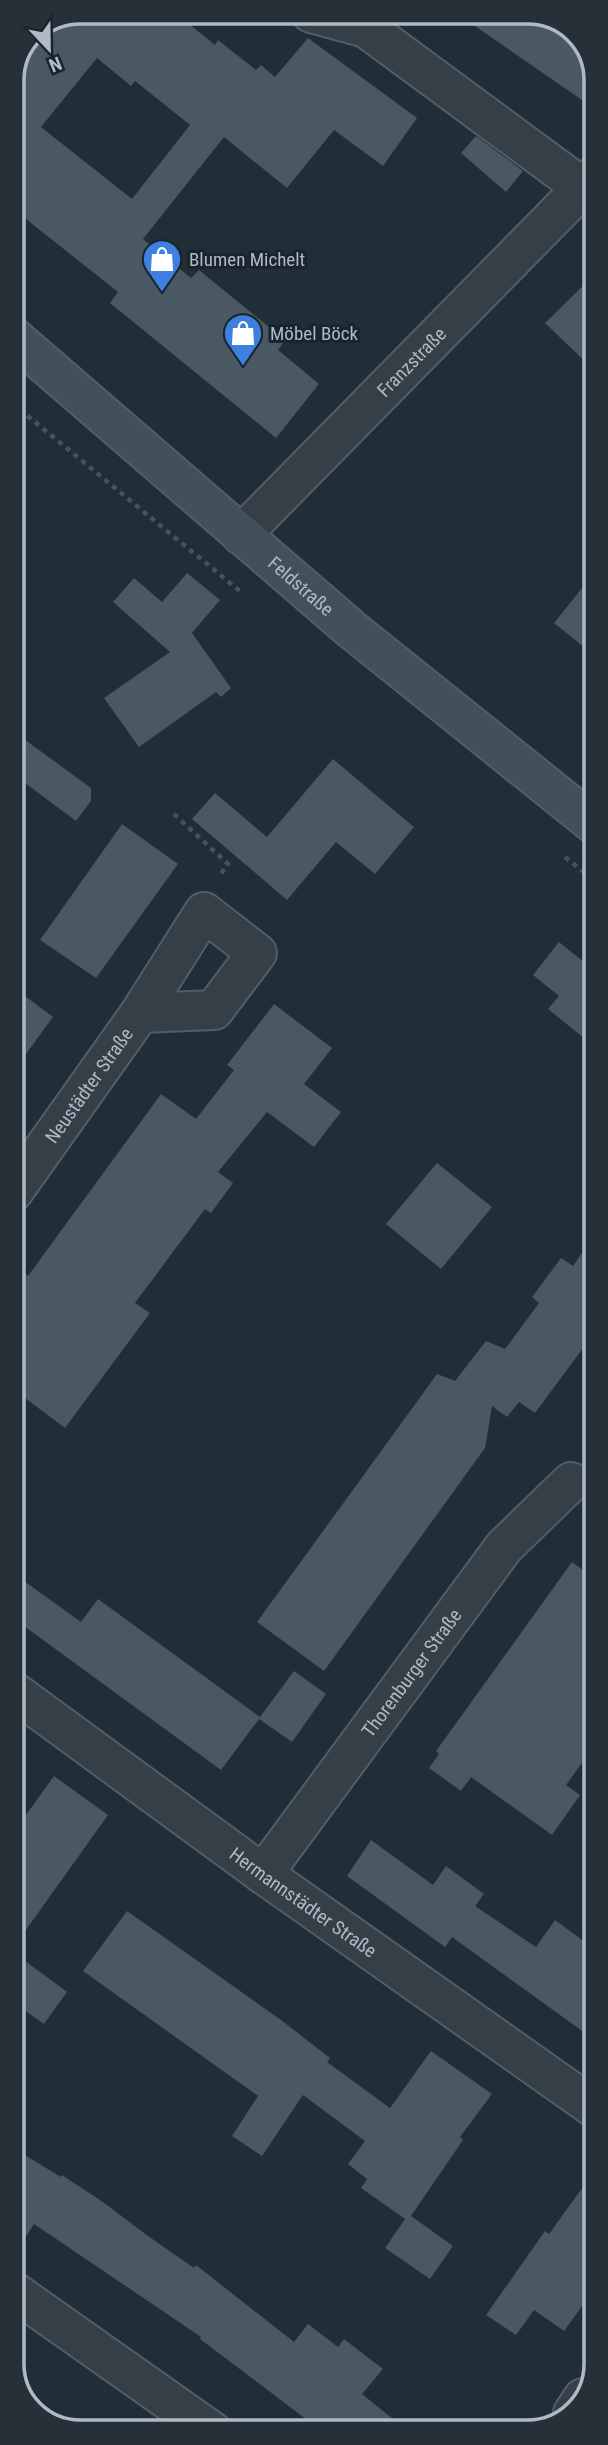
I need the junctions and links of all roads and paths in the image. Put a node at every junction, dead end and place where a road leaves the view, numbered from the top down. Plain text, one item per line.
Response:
1 (355, 25) edge
2 (584, 179) edge
3 (584, 187) edge
4 (25, 347) edge
5 (241, 535) junction
6 (174, 814) dead end
7 (584, 816) edge
8 (204, 912) junction
9 (140, 1013) junction
10 (25, 1175) edge
11 (572, 1482) dead end
12 (25, 1700) edge
13 (262, 1874) junction
14 (584, 2101) edge
15 (25, 2299) edge
16 (196, 2420) edge

1 - 2 street, Franzstraße
3 - 5 street, Franzstraße
4 - 5 main road, Feldstraße
5 - 7 main road, Feldstraße
6 - 8 path
8 - 9 street, Neustädter Straße
8 - 9 street, Neustädter Straße
9 - 10 street, Neustädter Straße
11 - 13 street, Thorenburger Straße
12 - 13 street, Hermannstädter Straße
13 - 14 street, Hermannstädter Straße
15 - 16 street

